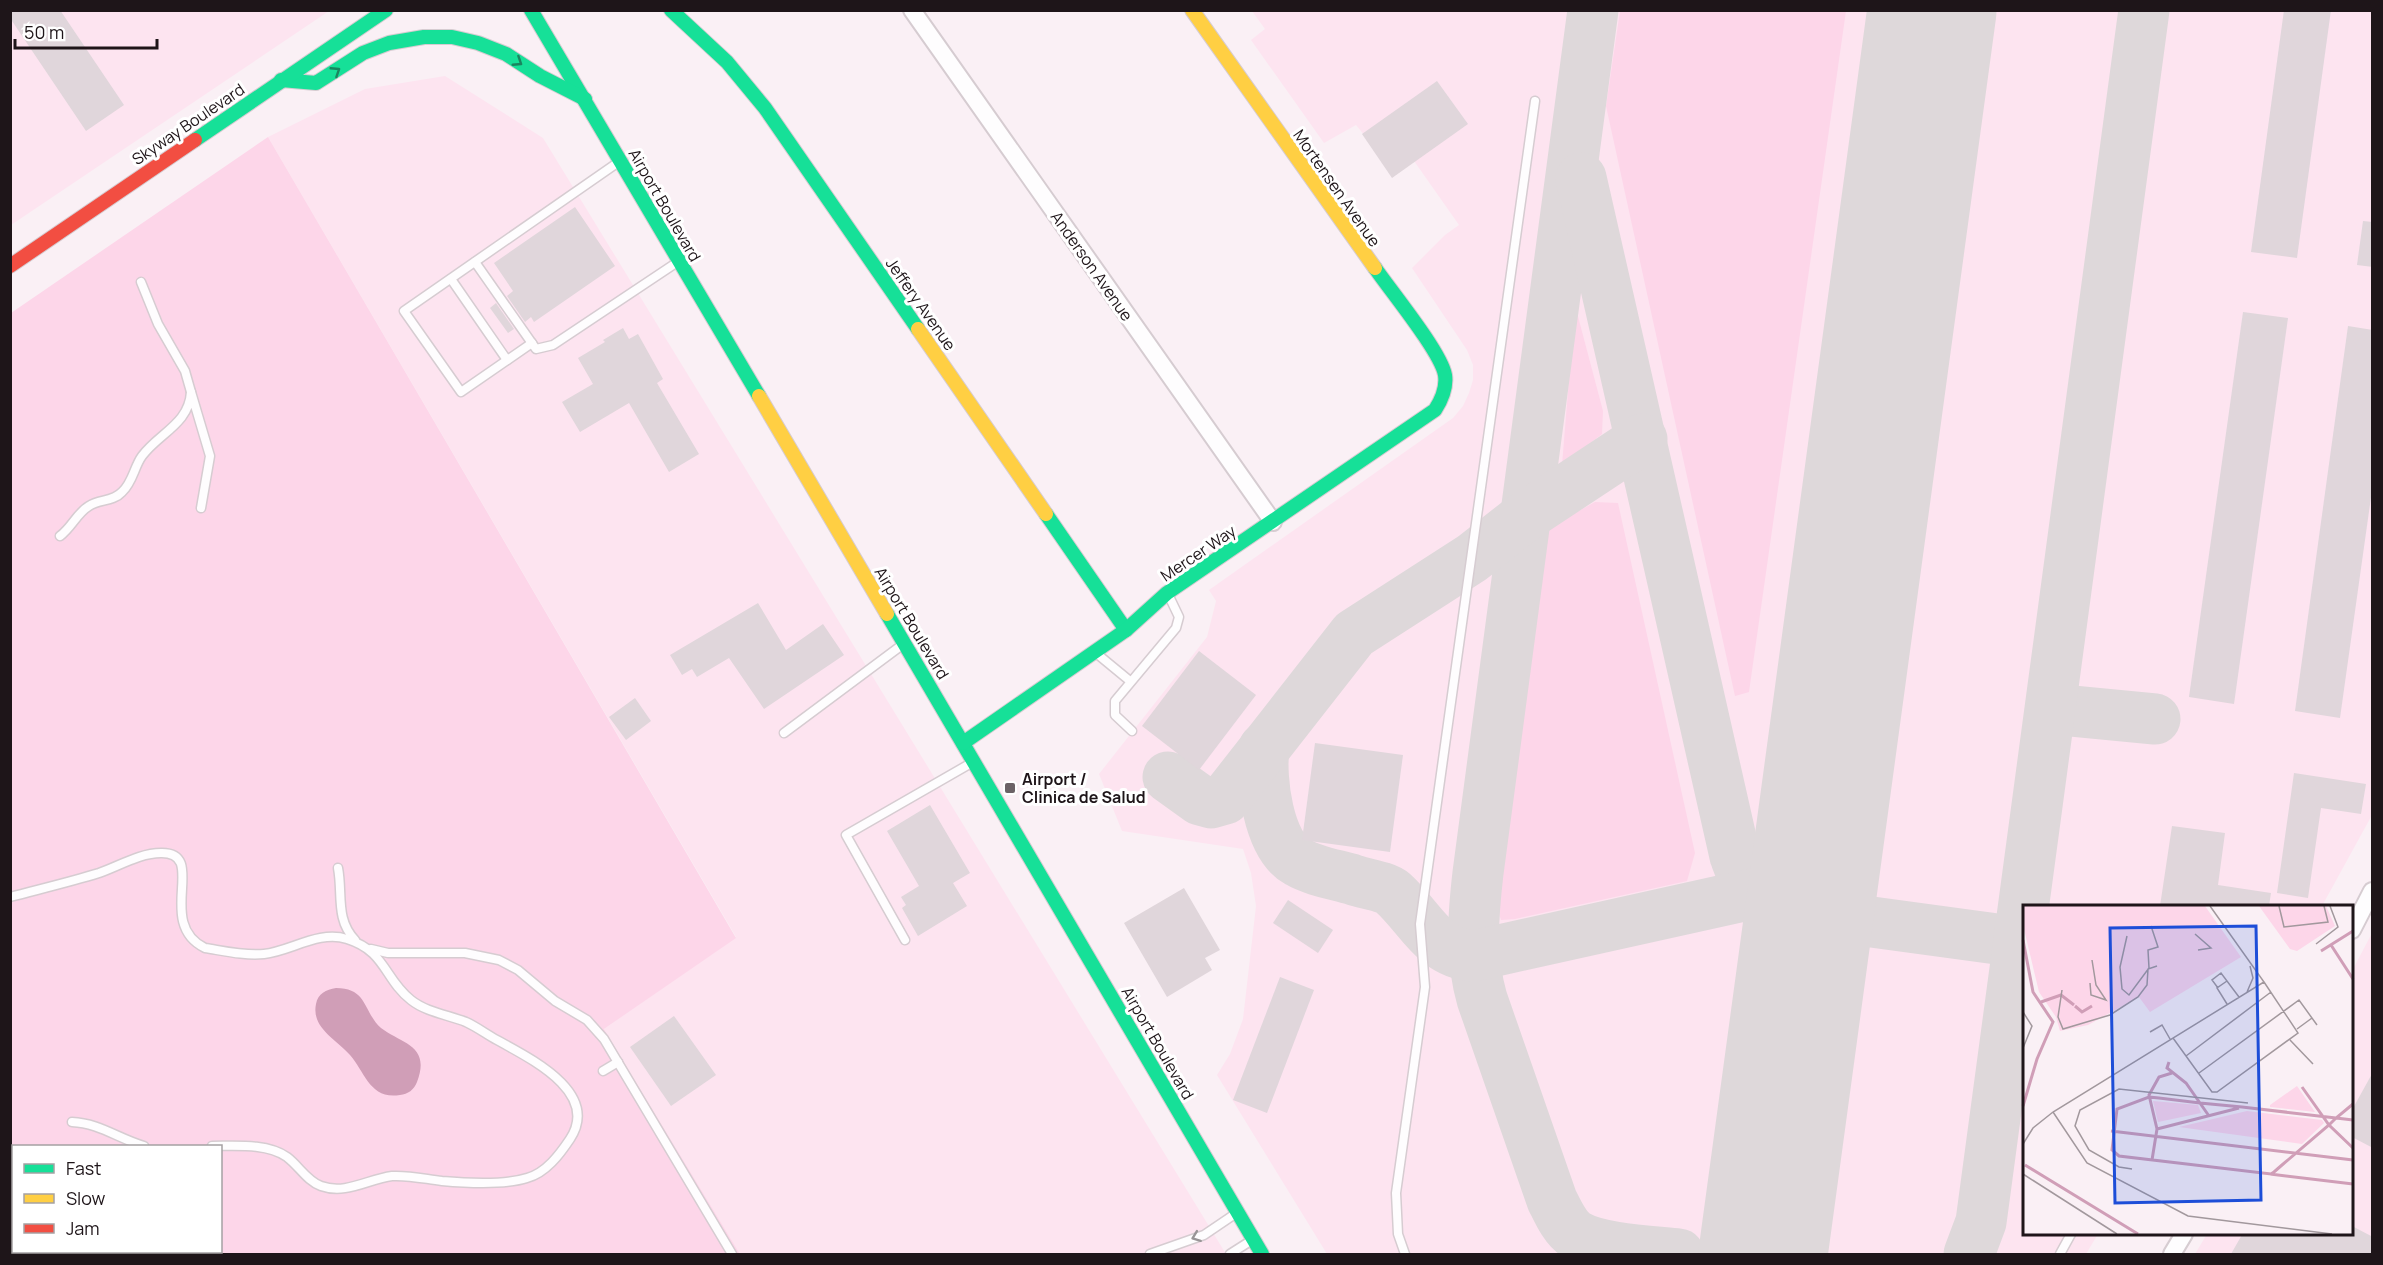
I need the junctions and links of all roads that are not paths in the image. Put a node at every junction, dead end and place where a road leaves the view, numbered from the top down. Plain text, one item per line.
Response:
1 (386, 10) edge
2 (531, 10) edge
3 (671, 10) edge
4 (912, 10) edge
5 (1192, 10) edge
6 (281, 80) junction
7 (585, 99) junction
8 (1535, 101) dead end
9 (620, 161) junction
10 (679, 261) junction
11 (475, 262) junction
12 (10, 266) edge
13 (451, 279) junction
14 (141, 282) dead end
15 (532, 343) junction
16 (507, 360) junction
17 (1446, 388) joint
18 (191, 392) junction
19 (201, 508) dead end
20 (1273, 522) junction
21 (60, 536) dead end
22 (1167, 593) junction
23 (1126, 630) junction
24 (905, 643) junction
25 (1095, 652) junction
26 (1130, 681) junction
27 (1132, 731) dead end
28 (784, 733) dead end
29 (963, 743) junction
30 (974, 761) junction
31 (338, 868) dead end
32 (2373, 891) edge
33 (10, 897) edge
34 (2353, 928) edge
35 (905, 940) dead end
36 (365, 946) junction
37 (618, 1062) junction
38 (603, 1071) dead end
39 (72, 1122) dead end
40 (141, 1145) edge
41 (222, 1147) edge
42 (1238, 1212) junction
43 (2070, 1235) edge
44 (2183, 1235) edge
45 (1253, 1239) junction
46 (732, 1254) edge
47 (1151, 1254) edge
48 (1230, 1254) edge
49 (1262, 1254) edge
50 (1405, 1254) edge
51 (2060, 1254) edge
52 (2172, 1254) edge

1 - 6 main road, Skyway Boulevard
2 - 7 main road, Airport Boulevard
3 - 23 main road, Jeffery Avenue
4 - 20 street, Anderson Avenue
5 - 17 main road, Mortensen Avenue
6 -> 7 main road
6 - 12 main road, Skyway Boulevard
7 - 9 main road, Airport Boulevard
8 - 50 lane
9 - 10 main road, Airport Boulevard
9 - 11 lane
10 - 15 lane
10 - 24 main road, Airport Boulevard
11 - 13 lane
11 - 15 lane
13 - 16 lane
13 - 16 lane
14 - 18 lane
15 - 16 lane
17 - 20 main road, Mercer Way
18 - 19 lane
18 - 21 lane
20 - 22 main road, Mercer Way
22 - 23 main road, Mercer Way
22 - 26 lane
23 - 25 main road, Mercer Way
24 - 28 lane
24 - 29 main road, Airport Boulevard
25 - 26 lane
25 - 29 main road, Mercer Way
26 - 27 lane
29 - 30 main road, Airport Boulevard
30 - 35 lane
30 - 42 main road, Airport Boulevard
31 - 36 lane
32 - 34 street
33 - 36 lane
36 - 37 lane
36 - 41 lane
37 - 38 lane
37 - 46 lane
39 - 40 lane
42 - 45 main road, Airport Boulevard
42 -> 47 lane
43 - 51 lane
44 - 52 street
45 - 48 lane
45 - 49 main road, Airport Boulevard

